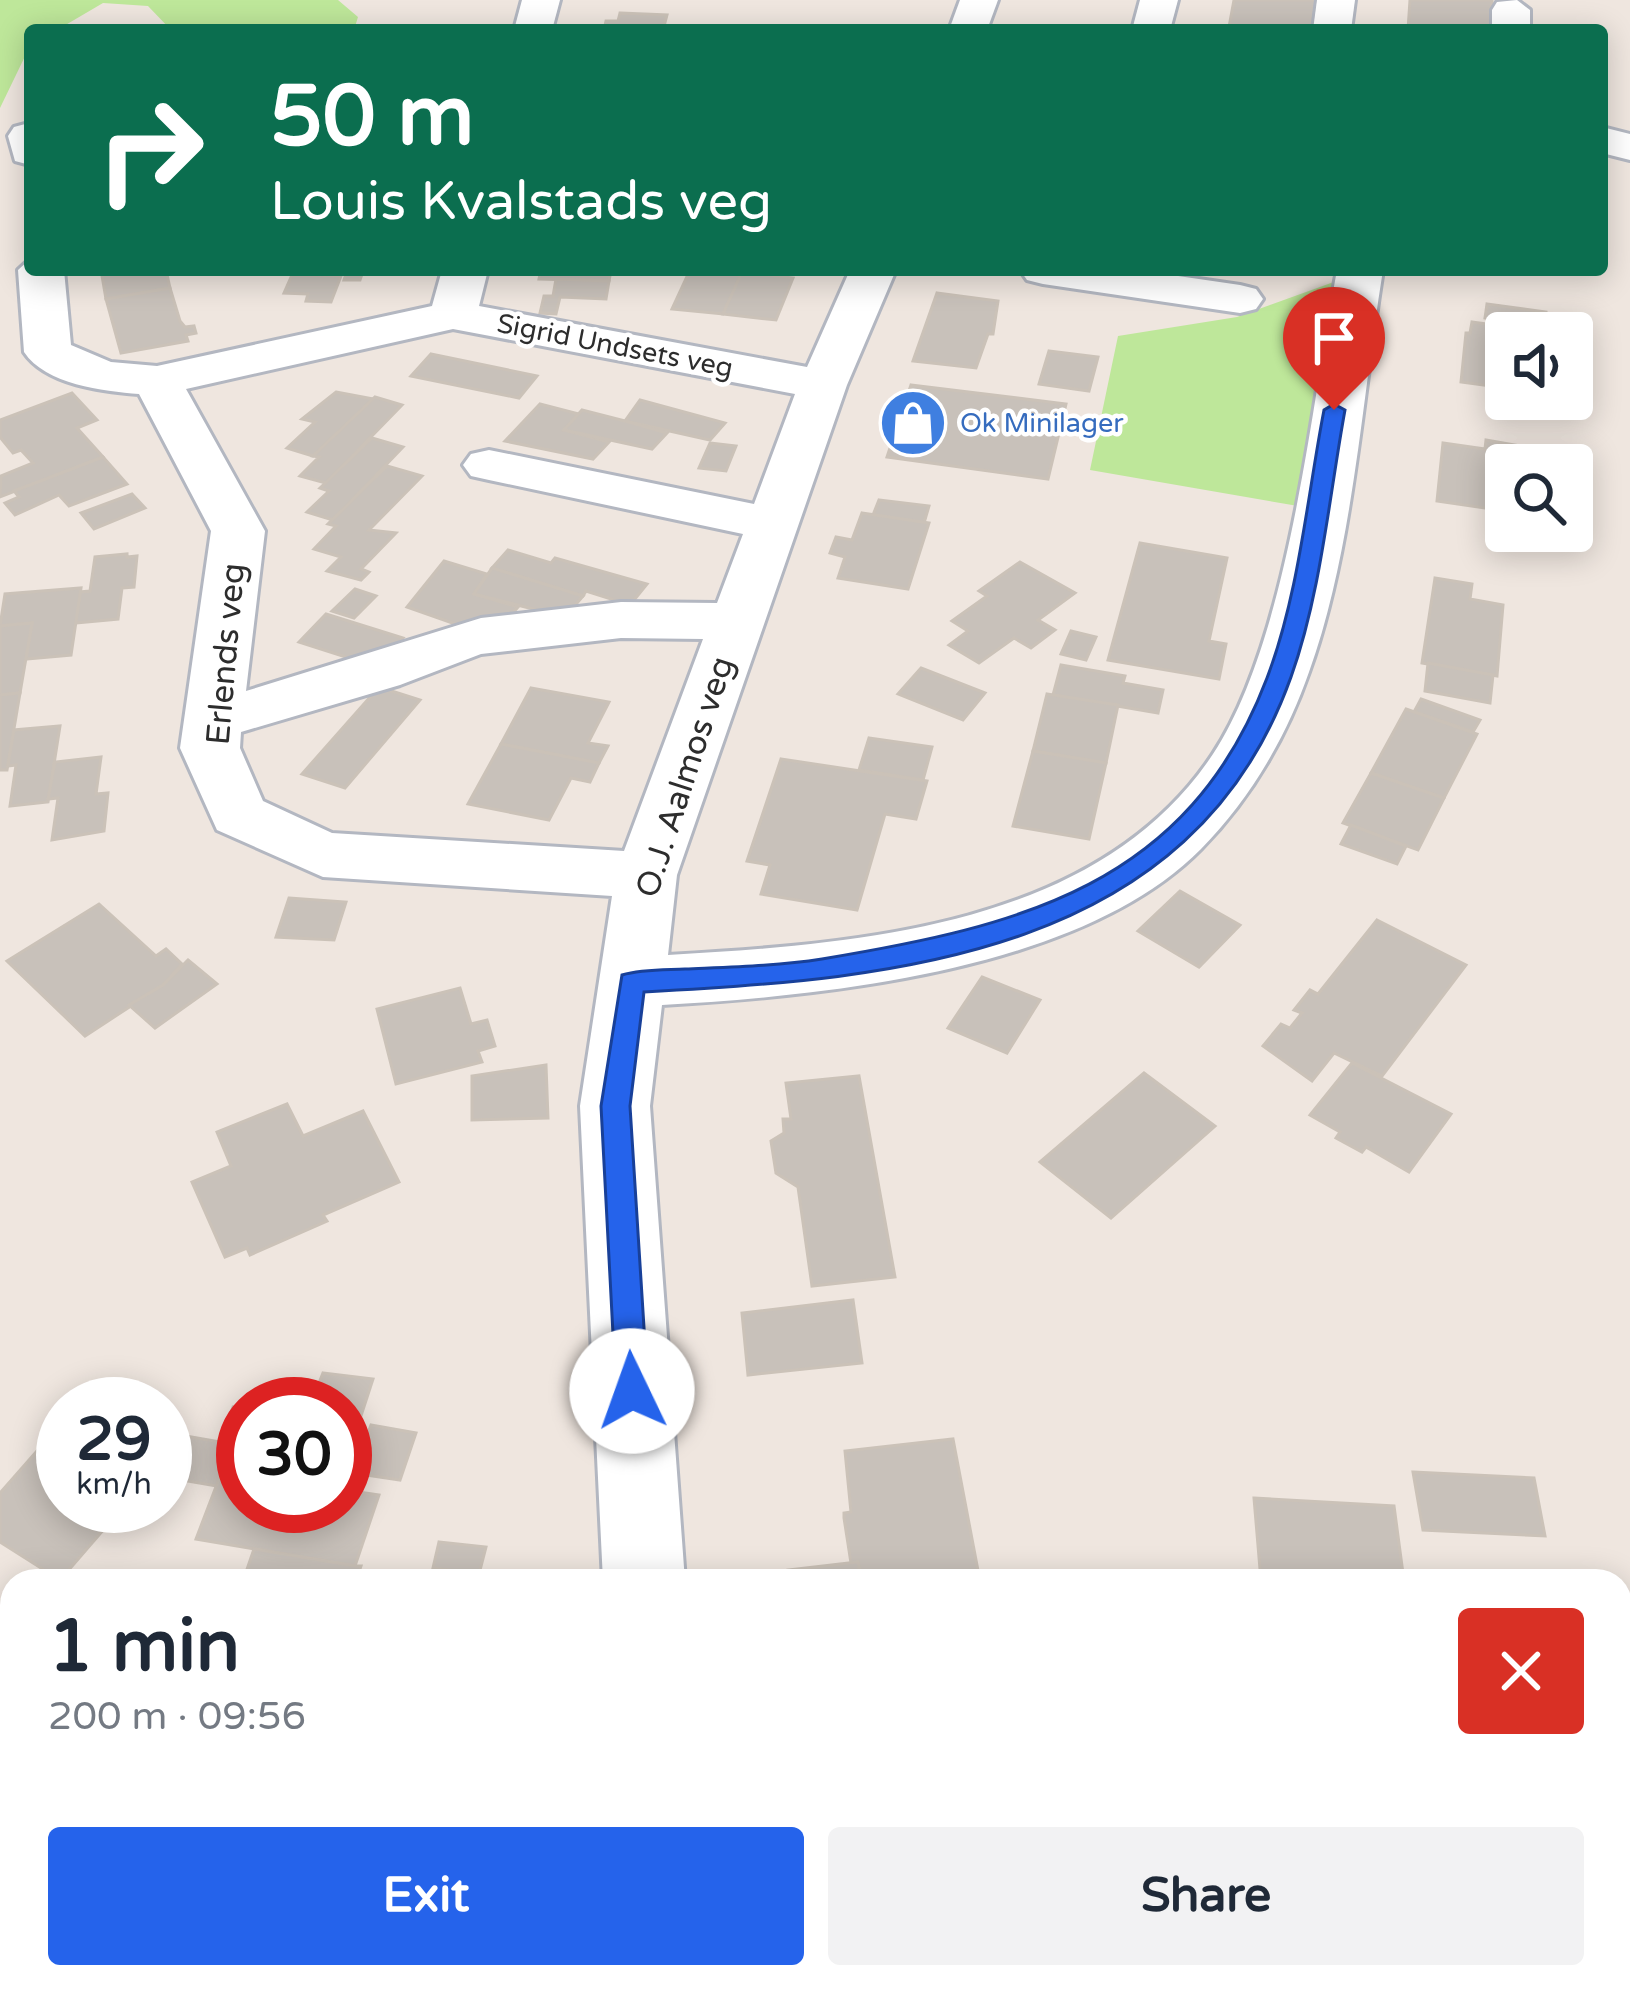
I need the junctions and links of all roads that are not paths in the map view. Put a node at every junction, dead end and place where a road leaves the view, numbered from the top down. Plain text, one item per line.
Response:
1 (42, 276) edge
2 (870, 276) edge
3 (1084, 276) edge
4 (1359, 276) edge
5 (459, 292) edge
6 (1240, 299) dead end
7 (157, 381) junction
8 (824, 385) junction
9 (490, 465) dead end
10 (774, 524) junction
11 (738, 620) junction
12 (214, 720) junction
13 (646, 875) junction
14 (632, 982) junction
15 (643, 1569) edge

1 - 7 street
2 - 8 street, O.J. Aalmos veg
3 - 6 street
4 - 14 street
5 - 7 street
5 - 8 street, Sigrid Undsets veg
7 - 12 street, Erlends veg
8 - 10 street, O.J. Aalmos veg
9 - 10 street
10 - 11 street, O.J. Aalmos veg
11 - 12 street, O.J. Aalmos veg
11 - 13 street, O.J. Aalmos veg
12 - 13 street, Erlends veg
13 - 14 street, O.J. Aalmos veg
14 - 15 street, O.J. Aalmos veg

